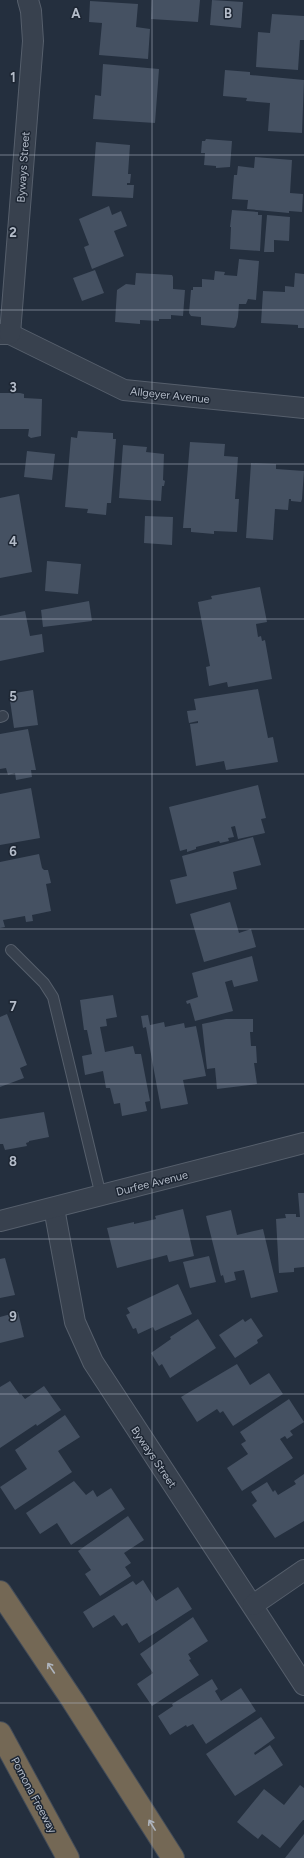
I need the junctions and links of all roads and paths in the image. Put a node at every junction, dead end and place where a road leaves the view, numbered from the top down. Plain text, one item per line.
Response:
1 (28, 0) edge
2 (5, 334) edge
3 (304, 408) edge
4 (11, 950) dead end
5 (304, 1143) edge
6 (101, 1196) junction
7 (54, 1208) junction
8 (0, 1221) edge
9 (304, 1570) edge
10 (0, 1592) edge
11 (253, 1605) junction
12 (304, 1685) edge
13 (0, 1733) edge
14 (68, 1858) edge
15 (173, 1858) edge

1 - 2 street, Byways Street
2 - 3 street, Allgeyer Avenue
4 - 6 lane
5 - 6 street, Durfee Avenue
6 - 7 street, Durfee Avenue
7 - 8 street, Durfee Avenue
7 - 11 street, Byways Street
9 - 11 street
15 -> 10 highway
11 - 12 street, Byways Street
13 - 14 highway, Pomona Freeway

